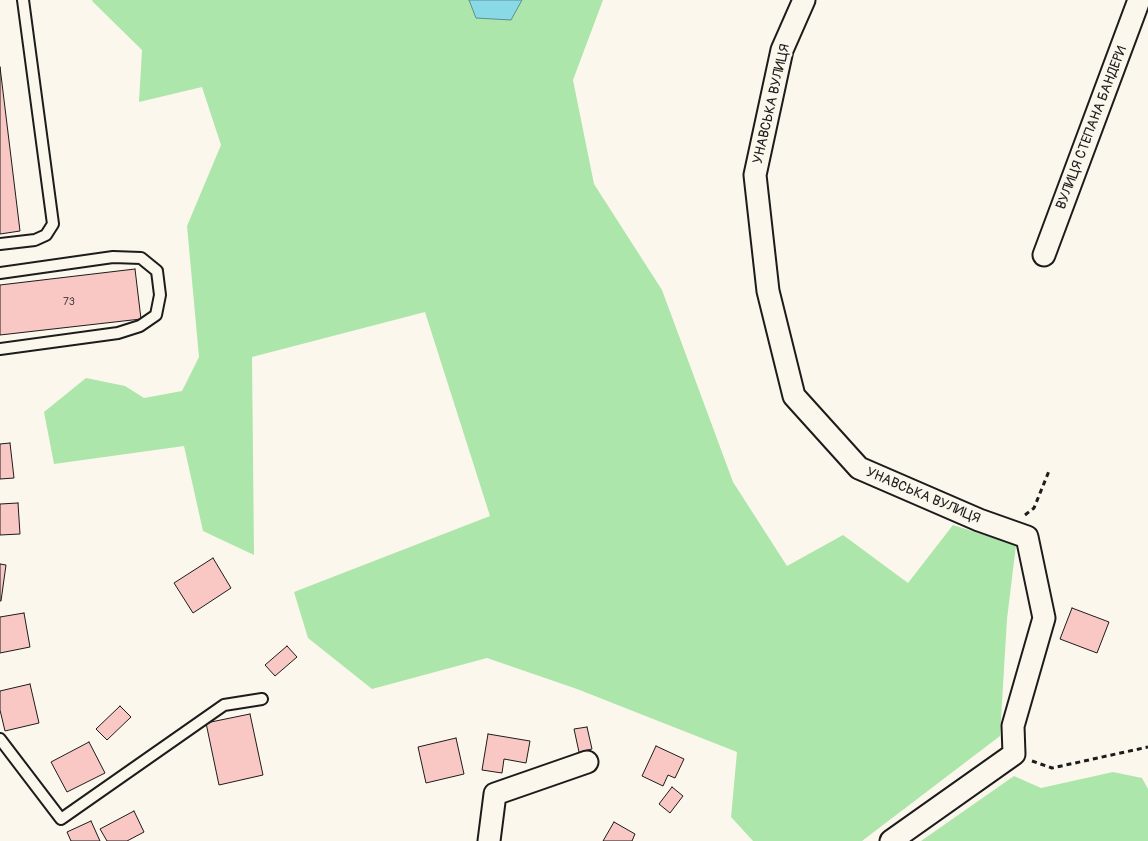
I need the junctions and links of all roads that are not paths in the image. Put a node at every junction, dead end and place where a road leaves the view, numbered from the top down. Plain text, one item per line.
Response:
1 (23, 0) edge
2 (804, 0) edge
3 (1140, 0) edge
4 (0, 244) edge
5 (1044, 256) dead end
6 (0, 273) edge
7 (0, 349) edge
8 (262, 699) dead end
9 (0, 739) edge
10 (587, 762) dead end
11 (489, 841) edge
12 (891, 841) edge

1 - 4 lane
2 - 12 street, УНАВСЬКА ВУЛИЦЯ
3 - 5 street, ВУЛИЦЯ СТЕПАНА БАНДЕРИ
6 - 7 lane
8 - 9 lane
10 - 11 street

